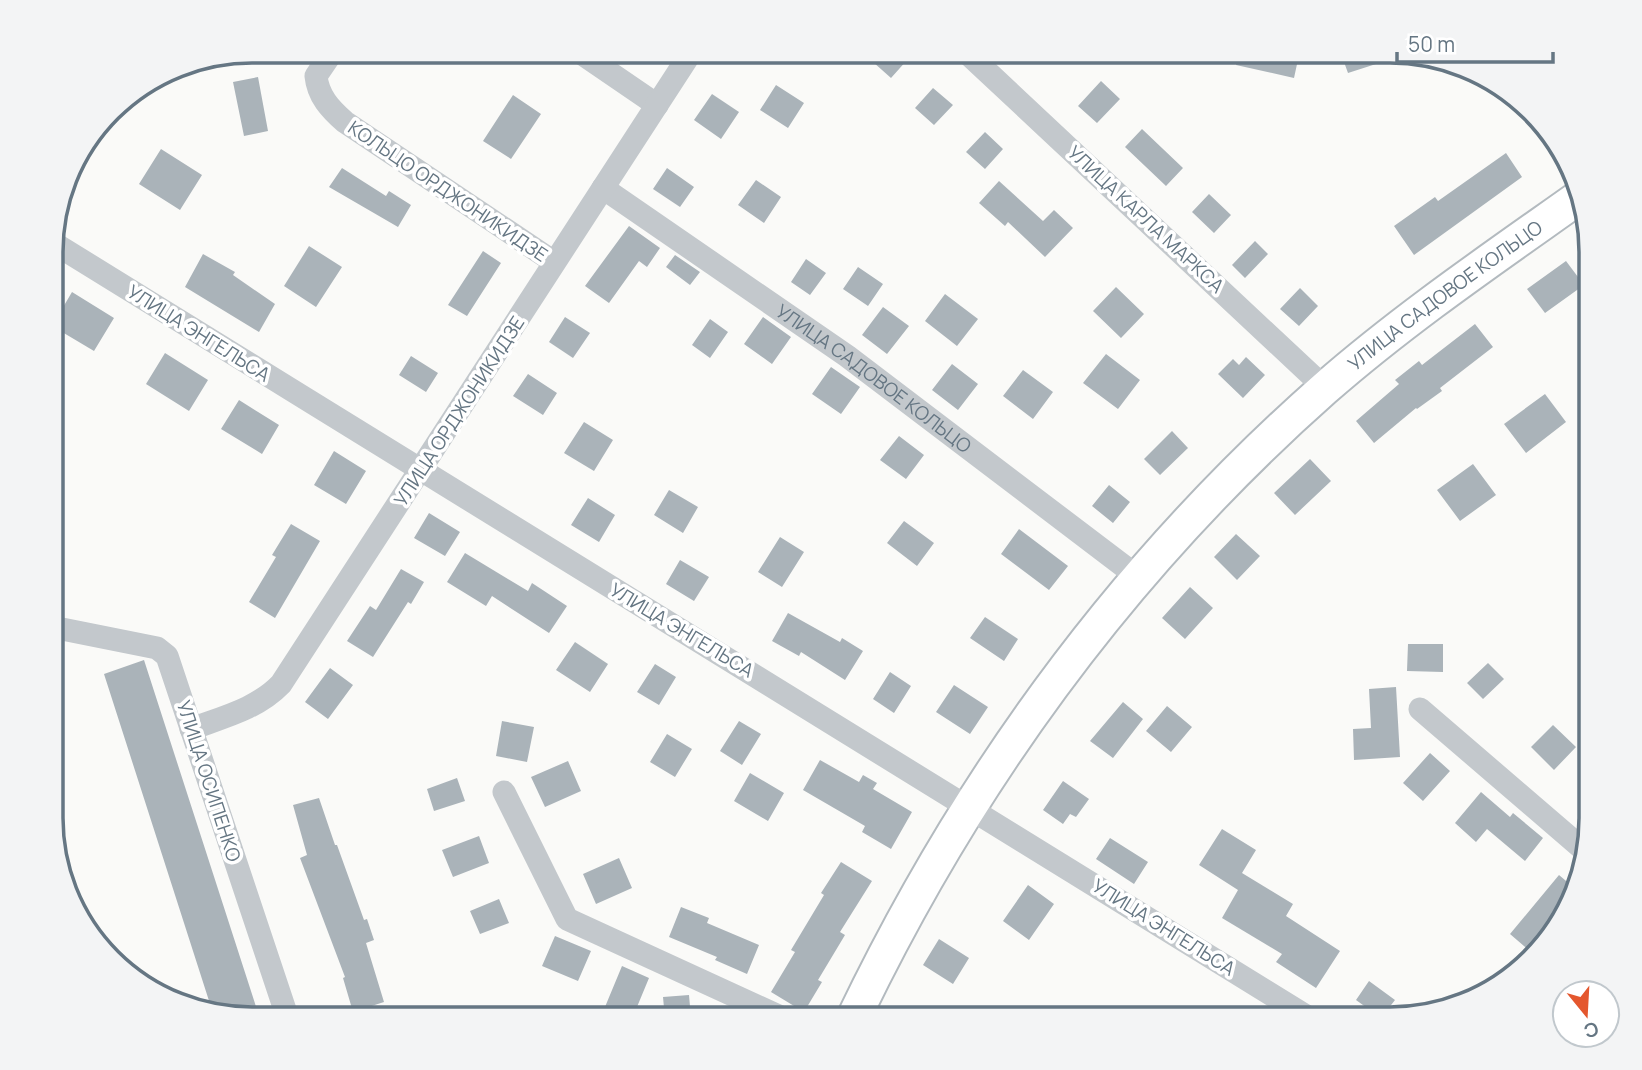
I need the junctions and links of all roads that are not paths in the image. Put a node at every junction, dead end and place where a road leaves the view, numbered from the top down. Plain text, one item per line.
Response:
1 (325, 63) edge
2 (596, 63) edge
3 (684, 63) edge
4 (978, 63) edge
5 (657, 105) junction
6 (603, 188) junction
7 (1572, 202) edge
8 (63, 249) edge
9 (554, 262) junction
10 (1325, 388) junction
11 (421, 471) junction
12 (1138, 578) junction
13 (63, 629) edge
14 (1420, 709) dead end
15 (191, 729) junction
16 (505, 792) dead end
17 (970, 805) junction
18 (1577, 844) edge
19 (284, 1007) edge
20 (759, 1007) edge
21 (859, 1007) edge
22 (1292, 1007) edge

1 - 9 street, КОЛЬЦО ОРДЖОНИКИДЗЕ
2 - 5 street
3 - 5 street, УЛИЦА ОРДЖОНИКИДЗЕ
4 - 10 street, УЛИЦА КАРЛА МАРКСА
5 - 6 street, УЛИЦА ОРДЖОНИКИДЗЕ
6 - 9 street, УЛИЦА ОРДЖОНИКИДЗЕ
6 - 12 street, УЛИЦА САДОВОЕ КОЛЬЦО
7 - 10 main road, УЛИЦА САДОВОЕ КОЛЬЦО
8 - 11 street, УЛИЦА ЭНГЕЛЬСА
9 - 11 street, УЛИЦА ОРДЖОНИКИДЗЕ
10 - 12 main road, УЛИЦА САДОВОЕ КОЛЬЦО
11 - 15 street, УЛИЦА ОРДЖОНИКИДЗЕ
11 - 17 street, УЛИЦА ЭНГЕЛЬСА
12 - 17 main road, УЛИЦА САДОВОЕ КОЛЬЦО
13 - 15 street, УЛИЦА ОСИПЕНКО
14 - 18 street
15 - 19 street, УЛИЦА ОСИПЕНКО
16 - 20 street
17 - 21 main road, УЛИЦА САДОВОЕ КОЛЬЦО
17 - 22 street, УЛИЦА ЭНГЕЛЬСА

